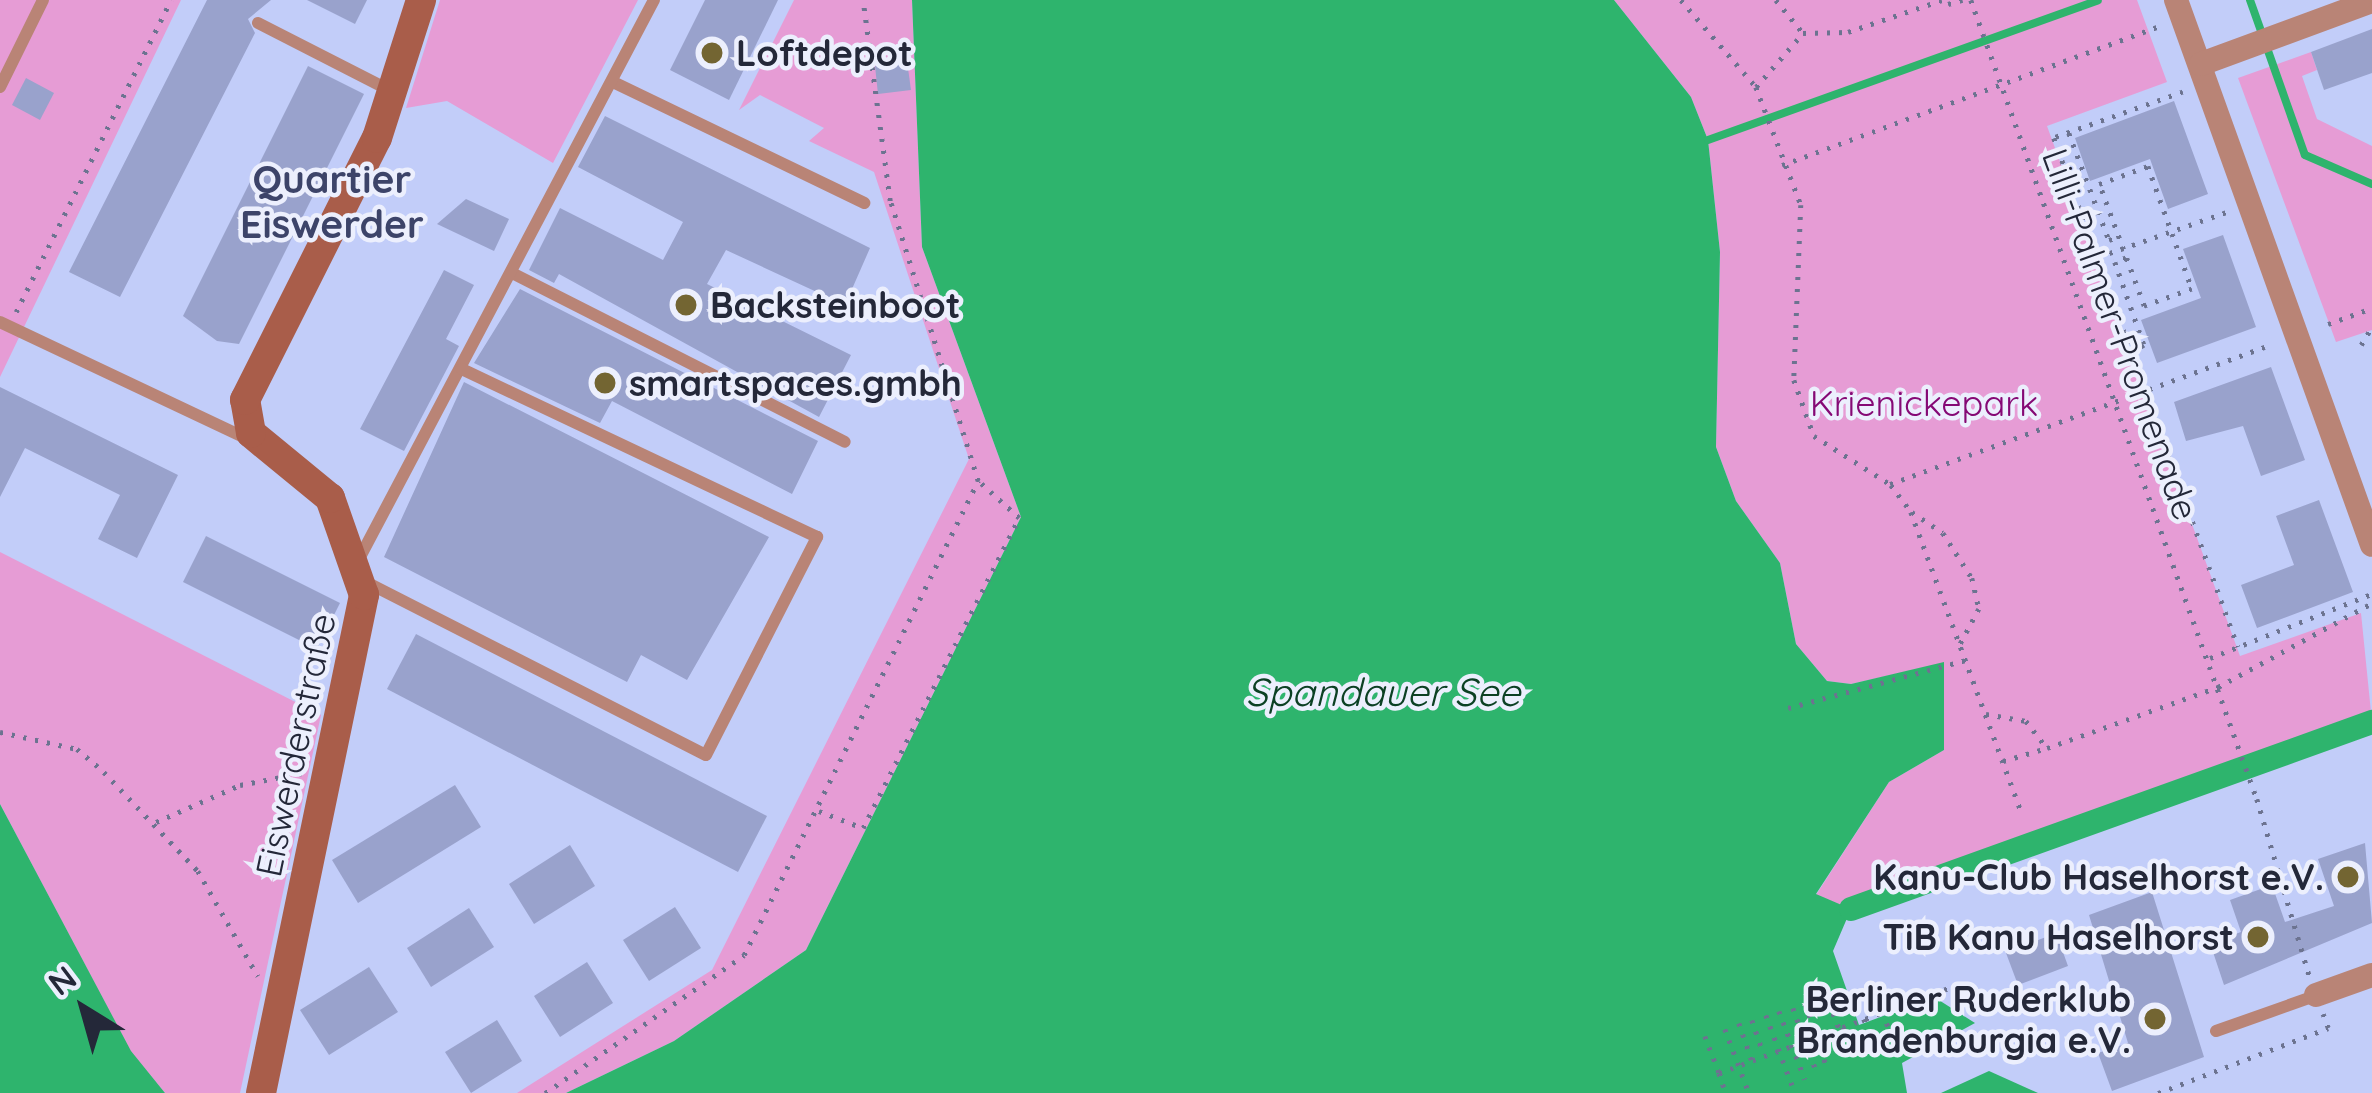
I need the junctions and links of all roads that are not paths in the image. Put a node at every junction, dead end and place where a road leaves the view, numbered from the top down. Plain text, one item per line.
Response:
1 (43, 0) edge
2 (422, 0) edge
3 (654, 0) edge
4 (2372, 1) edge
5 (2180, 9) edge
6 (258, 23) dead end
7 (2204, 74) junction
8 (614, 82) junction
9 (0, 87) edge
10 (395, 93) junction
11 (864, 203) dead end
12 (512, 273) junction
13 (5, 324) edge
14 (462, 369) junction
15 (844, 442) dead end
16 (264, 447) junction
17 (2372, 545) edge
18 (360, 570) junction
19 (2372, 975) edge
20 (2316, 995) joint
21 (2216, 1031) dead end
22 (261, 1093) edge

1 - 9 lane
2 - 10 street
3 - 8 lane
4 - 7 street
5 - 7 street
6 - 10 lane
7 - 17 street
8 - 11 lane
8 - 12 lane
10 - 16 street
12 - 14 lane
12 - 15 lane
13 - 16 lane
14 - 18 lane
14 - 18 lane
16 - 18 street
18 - 22 street, Eiswerderstraße
19 - 20 street
20 - 21 lane

